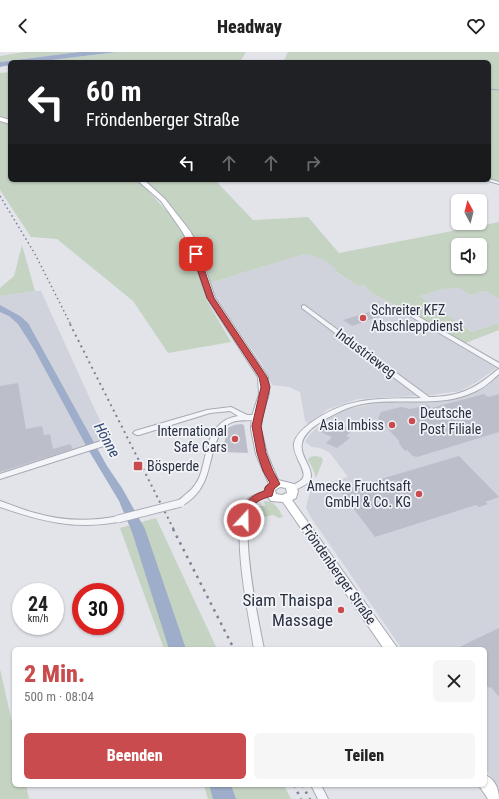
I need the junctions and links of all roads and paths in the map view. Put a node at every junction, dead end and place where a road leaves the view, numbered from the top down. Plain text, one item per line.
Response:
1 (142, 182) edge
2 (304, 306) dead end
3 (407, 312) dead end
4 (499, 366) edge
5 (499, 371) edge
6 (428, 400) junction
7 (244, 416) junction
8 (258, 416) junction
9 (137, 433) dead end
10 (107, 442) dead end
11 (0, 477) edge
12 (272, 489) junction
13 (289, 493) junction
14 (0, 504) edge
15 (259, 647) edge
16 (390, 647) edge
17 (487, 785) edge
18 (317, 787) edge
19 (323, 799) edge
20 (497, 799) edge

1 - 8 main road
2 - 6 street, Industrieweg
3 - 4 street
5 - 6 street
6 - 13 street
7 - 8 street
7 - 9 street
7 - 14 street, bridge
8 - 12 main road
10 - 11 street
12 - 13 main road
12 - 13 main road
12 - 15 street
13 - 16 main road, Fröndenberger Straße
17 - 20 main road
18 - 19 street

